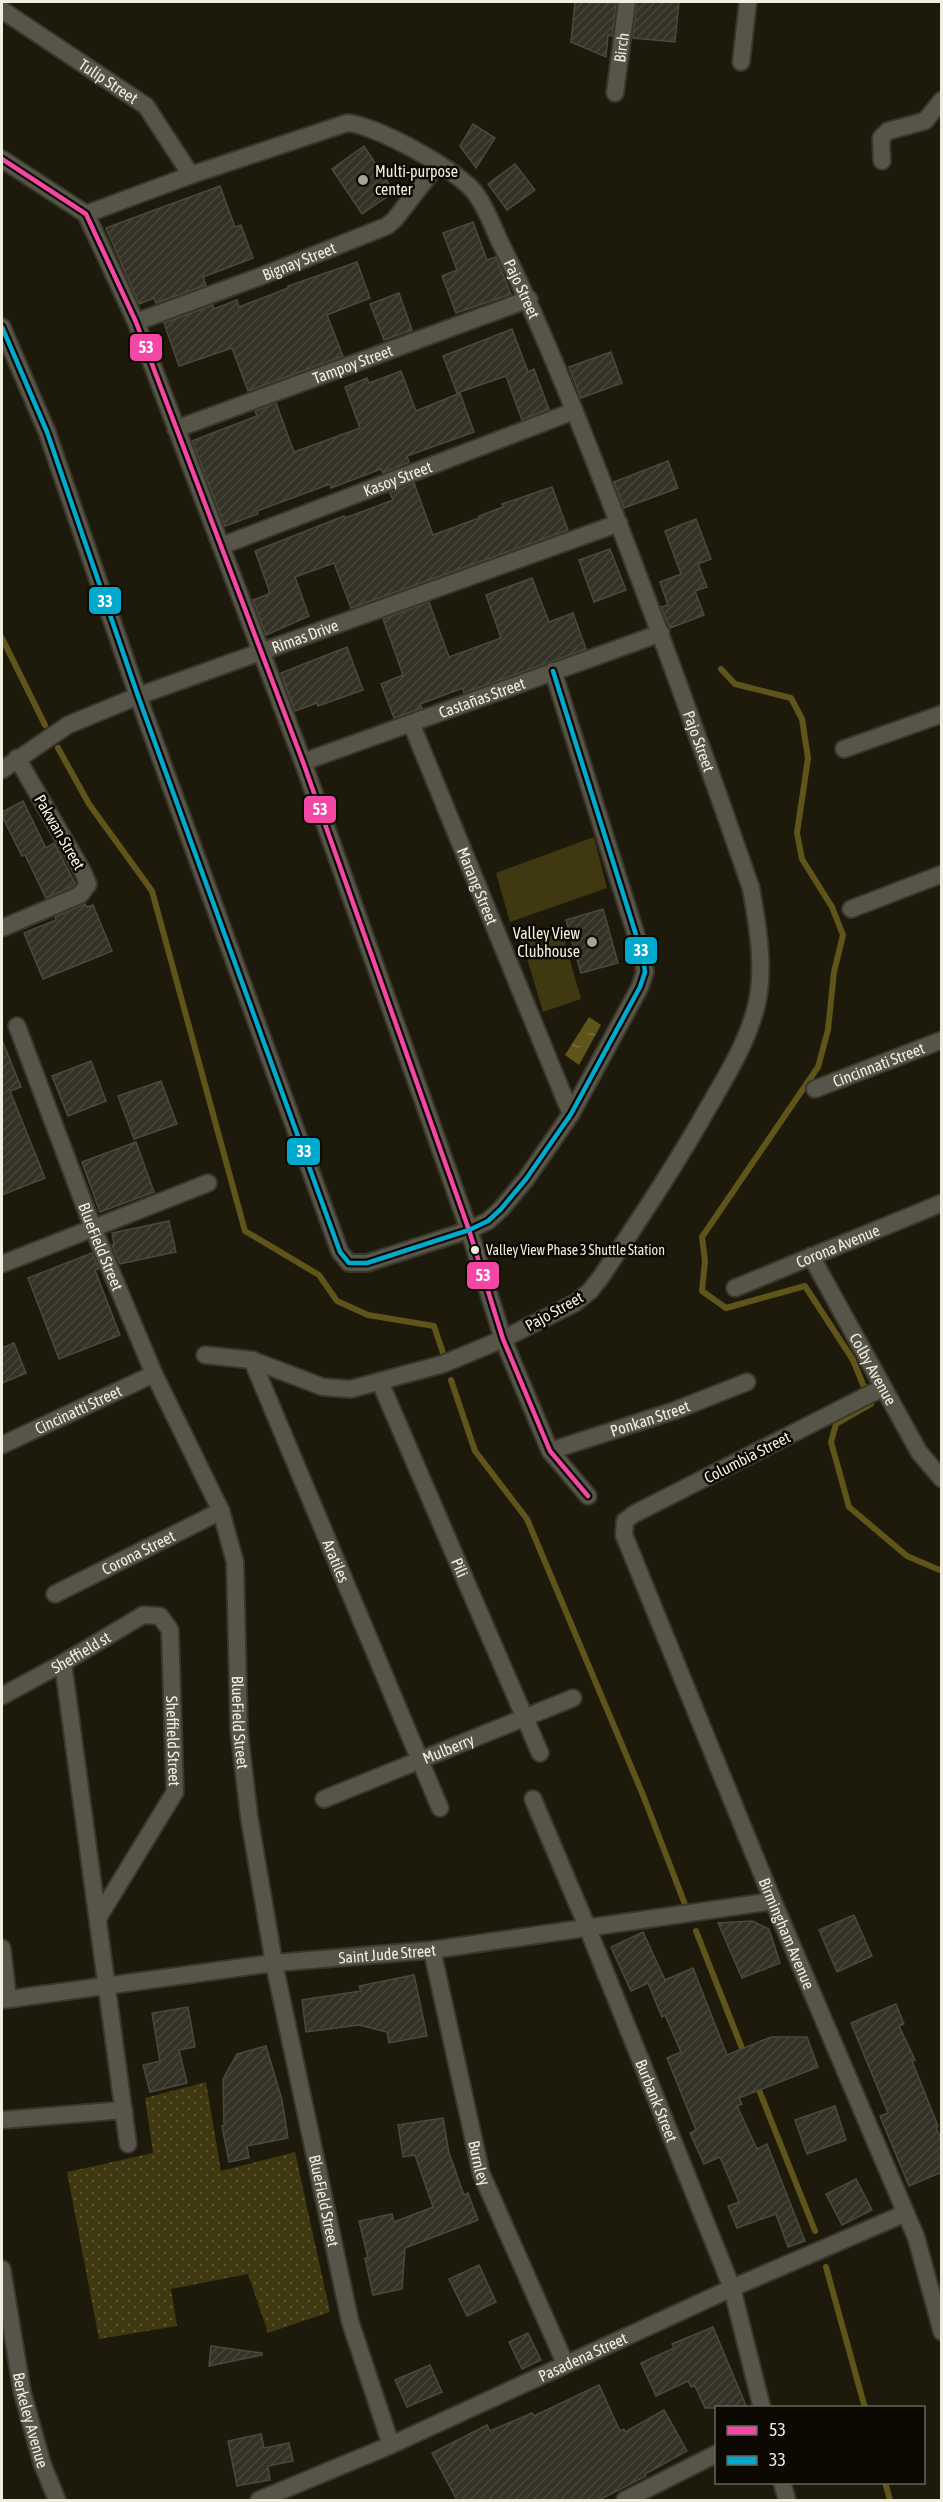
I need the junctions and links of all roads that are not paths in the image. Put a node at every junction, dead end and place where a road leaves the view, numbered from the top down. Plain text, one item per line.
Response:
1 (627, 2) edge
2 (748, 2) edge
3 (2, 10) edge
4 (741, 62) dead end
5 (615, 93) dead end
6 (942, 100) edge
7 (2, 159) edge
8 (882, 161) dead end
9 (437, 165) junction
10 (190, 175) junction
11 (86, 214) junction
12 (529, 299) junction
13 (136, 322) junction
14 (2, 327) edge
15 (574, 411) junction
16 (176, 429) junction
17 (619, 523) junction
18 (221, 546) junction
19 (661, 633) junction
20 (261, 652) junction
21 (553, 671) junction
22 (138, 696) junction
23 (942, 714) edge
24 (411, 723) junction
25 (844, 749) dead end
26 (17, 758) junction
27 (303, 762) junction
28 (2, 770) edge
29 (942, 874) edge
30 (851, 909) dead end
31 (2, 928) edge
32 (17, 1026) dead end
33 (942, 1040) edge
34 (815, 1089) dead end
35 (571, 1114) junction
36 (208, 1183) dead end
37 (942, 1203) edge
38 (93, 1228) junction
39 (469, 1230) junction
40 (811, 1256) junction
41 (2, 1264) edge
42 (735, 1288) dead end
43 (502, 1339) junction
44 (205, 1355) dead end
45 (252, 1360) junction
46 (154, 1374) junction
47 (380, 1382) junction
48 (747, 1382) dead end
49 (882, 1388) junction
50 (2, 1444) edge
51 (550, 1451) junction
52 (942, 1479) edge
53 (588, 1496) dead end
54 (221, 1511) junction
55 (624, 1535) joint
56 (55, 1594) dead end
57 (160, 1616) joint
58 (63, 1663) junction
59 (2, 1696) edge
60 (573, 1698) dead end
61 (525, 1717) junction
62 (540, 1753) dead end
63 (420, 1760) junction
64 (324, 1799) dead end
65 (533, 1799) dead end
66 (440, 1808) dead end
67 (773, 1901) junction
68 (98, 1918) junction
69 (588, 1929) junction
70 (2, 1948) edge
71 (432, 1950) junction
72 (274, 1963) junction
73 (107, 1986) junction
74 (5, 2000) edge
75 (124, 2110) junction
76 (2, 2120) edge
77 (128, 2144) dead end
78 (906, 2213) junction
79 (2, 2268) edge
80 (732, 2288) junction
81 (942, 2332) edge
82 (565, 2363) junction
83 (762, 2406) edge
84 (392, 2445) junction
85 (715, 2455) edge
86 (783, 2484) edge
87 (57, 2500) edge
88 (259, 2500) edge
89 (625, 2500) edge
90 (787, 2500) edge

1 - 5 street, Birch
2 - 4 street
3 - 10 street, Tulip Street
6 - 8 street
7 - 11 street
9 - 10 street, Pajo Street
9 - 12 street, Pajo Street
9 - 13 street, Bignay Street
10 - 11 street, Pajo Street
11 - 13 street
12 - 15 street, Pajo Street
12 - 16 street, Tampoy Street
13 - 16 street
14 - 22 street
15 - 17 street, Pajo Street
15 - 18 street, Kasoy Street
16 - 18 street
17 - 19 street, Pajo Street
17 - 20 street, Rimas Drive
18 - 20 street
19 - 21 street, Castañas Street
19 - 43 street, Pajo Street
20 - 22 street, Rimas Drive
20 - 27 street
21 - 24 street, Castañas Street
21 - 35 street
22 - 26 street, Rimas Drive
22 - 39 street
23 - 25 street
24 - 27 street, Castañas Street
24 - 35 street, Marang Street
26 - 28 street, Rimas Drive
26 - 31 street, Pakwan Street
27 - 39 street
29 - 30 street
32 - 38 street, BlueField Street
33 - 34 street, Cincinnati Street
35 - 39 street
36 - 38 street
37 - 40 street, Corona Avenue
38 - 41 street
38 - 46 street, BlueField Street
39 - 43 street
40 - 42 street, Corona Avenue
40 - 49 street, Colby Avenue
43 - 47 street, Pajo Street
43 - 51 street
44 - 45 street, Pajo Street
45 - 47 street, Pajo Street
45 - 63 street, Aratiles
46 - 50 street, Cincinatti Street
46 - 54 street, BlueField Street
47 - 61 street, Pili
48 - 51 street, Ponkan Street
49 - 52 street, Colby Avenue
49 - 55 street, Columbia Street
51 - 53 street
54 - 56 street, Corona Street
54 - 72 street, BlueField Street
55 - 67 street, Birmingham Avenue
57 - 58 street, Sheffield st
57 - 68 street, Sheffield Street
58 - 59 street, Sheffield st
58 - 68 street
60 - 61 street, Mulberry
61 - 62 street, Pili
61 - 63 street, Mulberry
63 - 64 street, Mulberry
63 - 66 street, Aratiles
65 - 69 street, Burbank Street
67 - 69 street, Saint Jude Street
67 - 78 street, Birmingham Avenue
68 - 73 street
69 - 71 street, Saint Jude Street
69 - 80 street, Burbank Street
70 - 74 street
71 - 72 street, Saint Jude Street
71 - 82 street, Burnley
72 - 73 street, Saint Jude Street
72 - 84 street, BlueField Street
73 - 74 street, Saint Jude Street
73 - 75 street
75 - 76 street
75 - 77 street
78 - 80 street, Pasadena Street
78 - 81 street, Birmingham Avenue
79 - 87 street, Berkeley Avenue
80 - 82 street, Pasadena Street
80 - 83 street, Burbank Street
82 - 84 street, Pasadena Street
84 - 88 street, Pasadena Street
85 - 89 street
86 - 90 street

